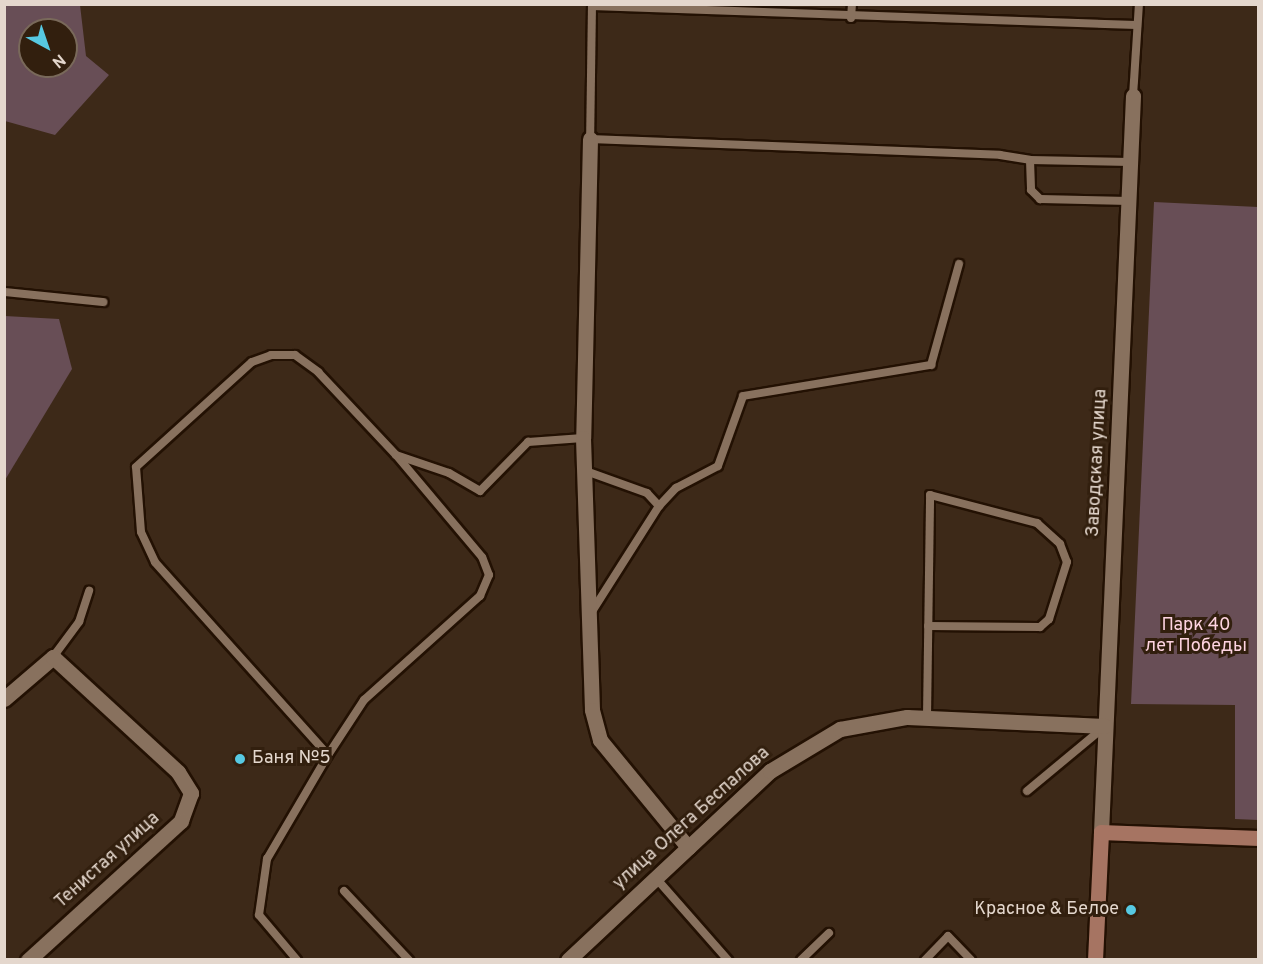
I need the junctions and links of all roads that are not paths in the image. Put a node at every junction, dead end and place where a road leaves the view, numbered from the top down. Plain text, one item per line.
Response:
1 (852, 4) edge
2 (1138, 4) edge
3 (592, 5) edge
4 (851, 18) junction
5 (1137, 25) junction
6 (1132, 96) joint
7 (590, 140) junction
8 (1030, 160) junction
9 (1131, 162) junction
10 (1129, 201) junction
11 (959, 264) dead end
12 (4, 292) edge
13 (104, 302) dead end
14 (583, 438) junction
15 (396, 455) junction
16 (583, 470) junction
17 (659, 506) junction
18 (89, 591) dead end
19 (588, 617) junction
20 (928, 626) junction
21 (53, 657) junction
22 (4, 699) edge
23 (927, 717) junction
24 (1105, 726) junction
25 (328, 755) junction
26 (1027, 791) dead end
27 (1101, 832) junction
28 (1258, 838) edge
29 (688, 847) junction
30 (656, 877) junction
31 (344, 891) dead end
32 (829, 933) dead end
33 (405, 958) edge
34 (28, 960) edge
35 (297, 960) edge
36 (568, 960) edge
37 (728, 960) edge
38 (801, 960) edge
39 (925, 960) edge
40 (971, 960) edge
41 (1095, 960) edge

1 - 4 lane
2 - 5 lane
3 - 4 lane
3 - 7 lane
4 - 5 lane
5 - 6 lane
6 - 9 street, Заводская улица
7 - 8 lane
7 - 14 street
8 - 9 lane
8 - 10 lane
9 - 10 street, Заводская улица
10 - 24 street, Заводская улица
11 - 17 lane
12 - 13 lane
14 - 15 lane
14 - 16 street
15 - 25 lane
15 - 25 lane
16 - 17 lane
16 - 19 street
17 - 19 lane
18 - 21 lane
19 - 29 street
20 - 20 lane
20 - 23 lane
21 - 22 street
21 - 34 street, Тенистая улица
23 - 24 street, улица Олега Беспалова
23 - 29 street, улица Олега Беспалова
24 - 26 lane
24 - 27 street, Заводская улица
25 - 35 lane
27 - 28 street
27 - 41 street
29 - 30 street, улица Олега Беспалова
30 - 36 street, улица Олега Беспалова
30 - 37 lane
31 - 33 lane
32 - 38 lane
39 - 40 lane

